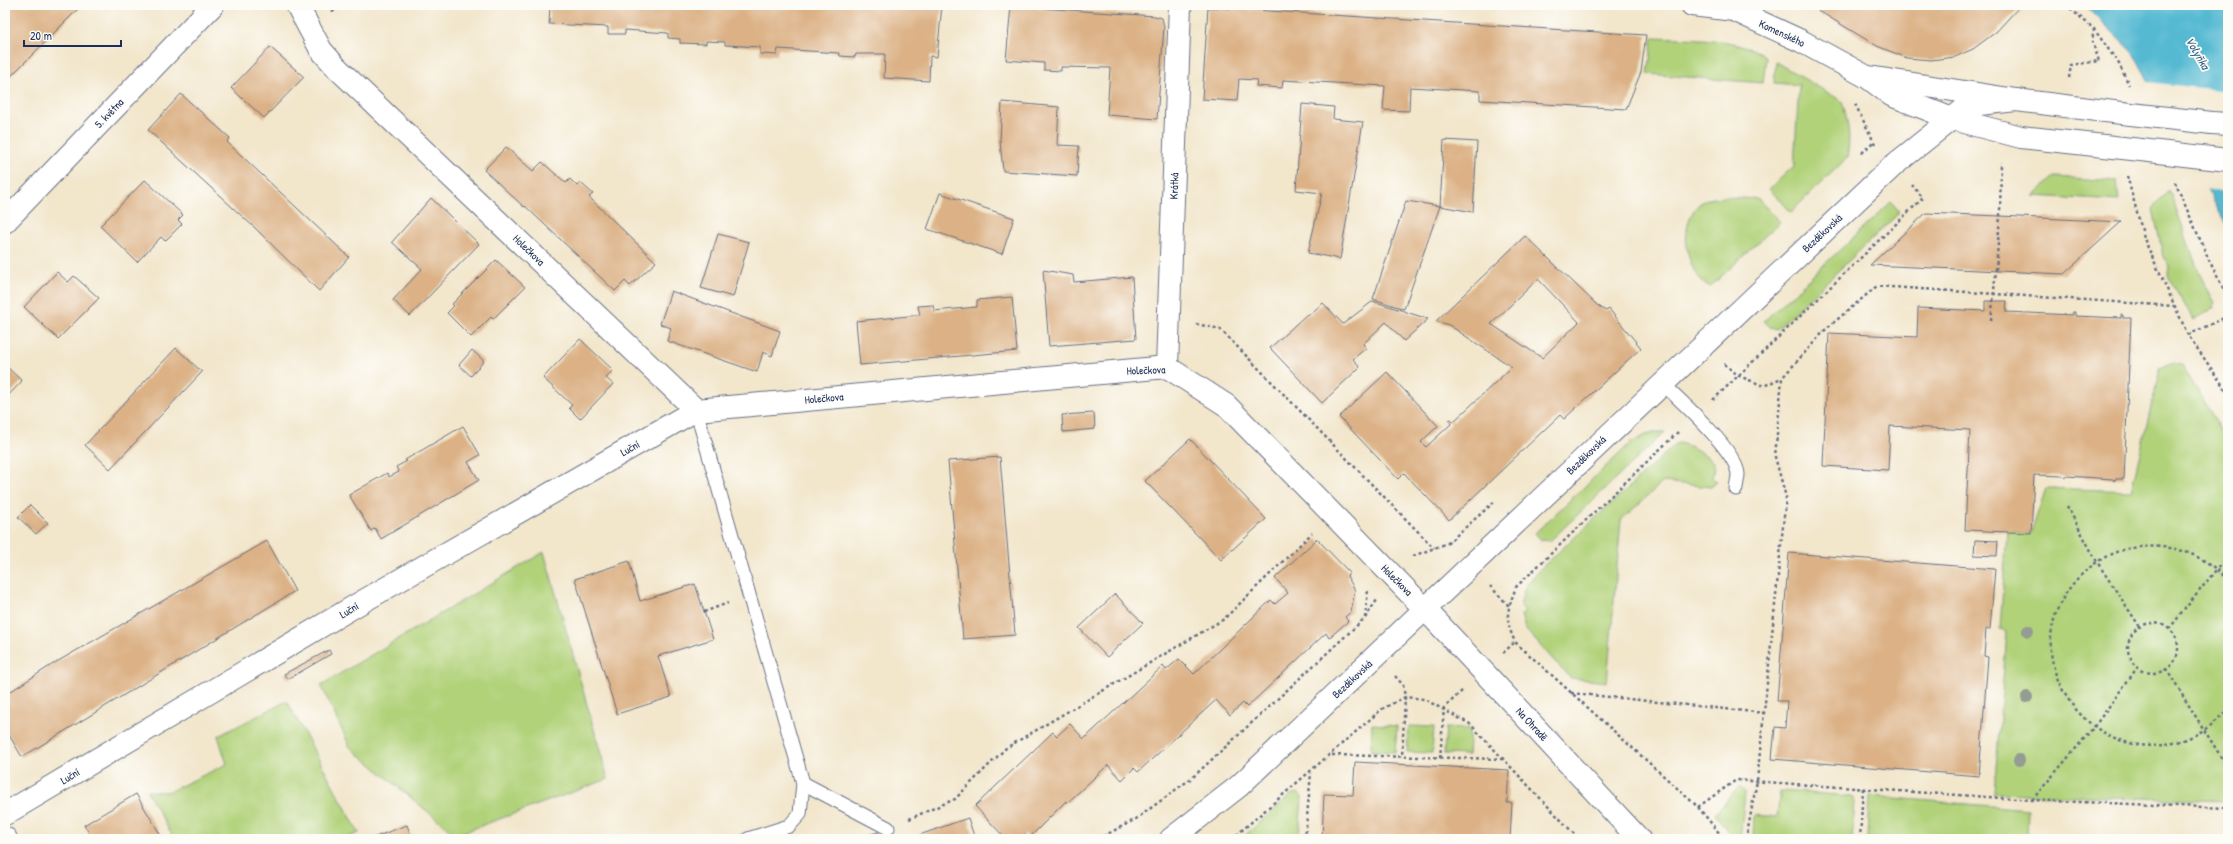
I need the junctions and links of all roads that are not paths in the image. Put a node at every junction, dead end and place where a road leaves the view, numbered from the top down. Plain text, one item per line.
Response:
1 (213, 5) edge
2 (297, 5) edge
3 (1180, 5) edge
4 (1692, 5) edge
5 (1867, 77) junction
6 (2016, 100) junction
7 (1952, 119) junction
8 (2228, 124) edge
9 (2228, 160) edge
10 (5, 222) edge
11 (1167, 367) junction
12 (1662, 383) junction
13 (696, 410) junction
14 (1736, 489) dead end
15 (1425, 609) junction
16 (803, 783) junction
17 (5, 814) edge
18 (888, 828) road end
19 (748, 839) edge
20 (1171, 839) edge
21 (1639, 839) edge

1 - 10 street, 5. května
2 - 13 street, Holečkova
3 - 11 street, Krátká
4 - 5 street, Komenského
5 - 6 street, Komenského
5 - 7 street, Komenského
6 - 7 street, Bezděkovská
6 - 8 street, Komenského, bridge
7 - 9 street, Komenského, bridge
7 - 12 street, Bezděkovská
11 - 13 street, Holečkova
11 - 15 street, Holečkova
12 - 14 lane
12 - 15 street, Bezděkovská
13 - 16 lane
13 - 17 street, Luční
15 - 20 street, Bezděkovská
15 - 21 street, Na Ohradě
16 - 18 lane
16 - 19 lane

